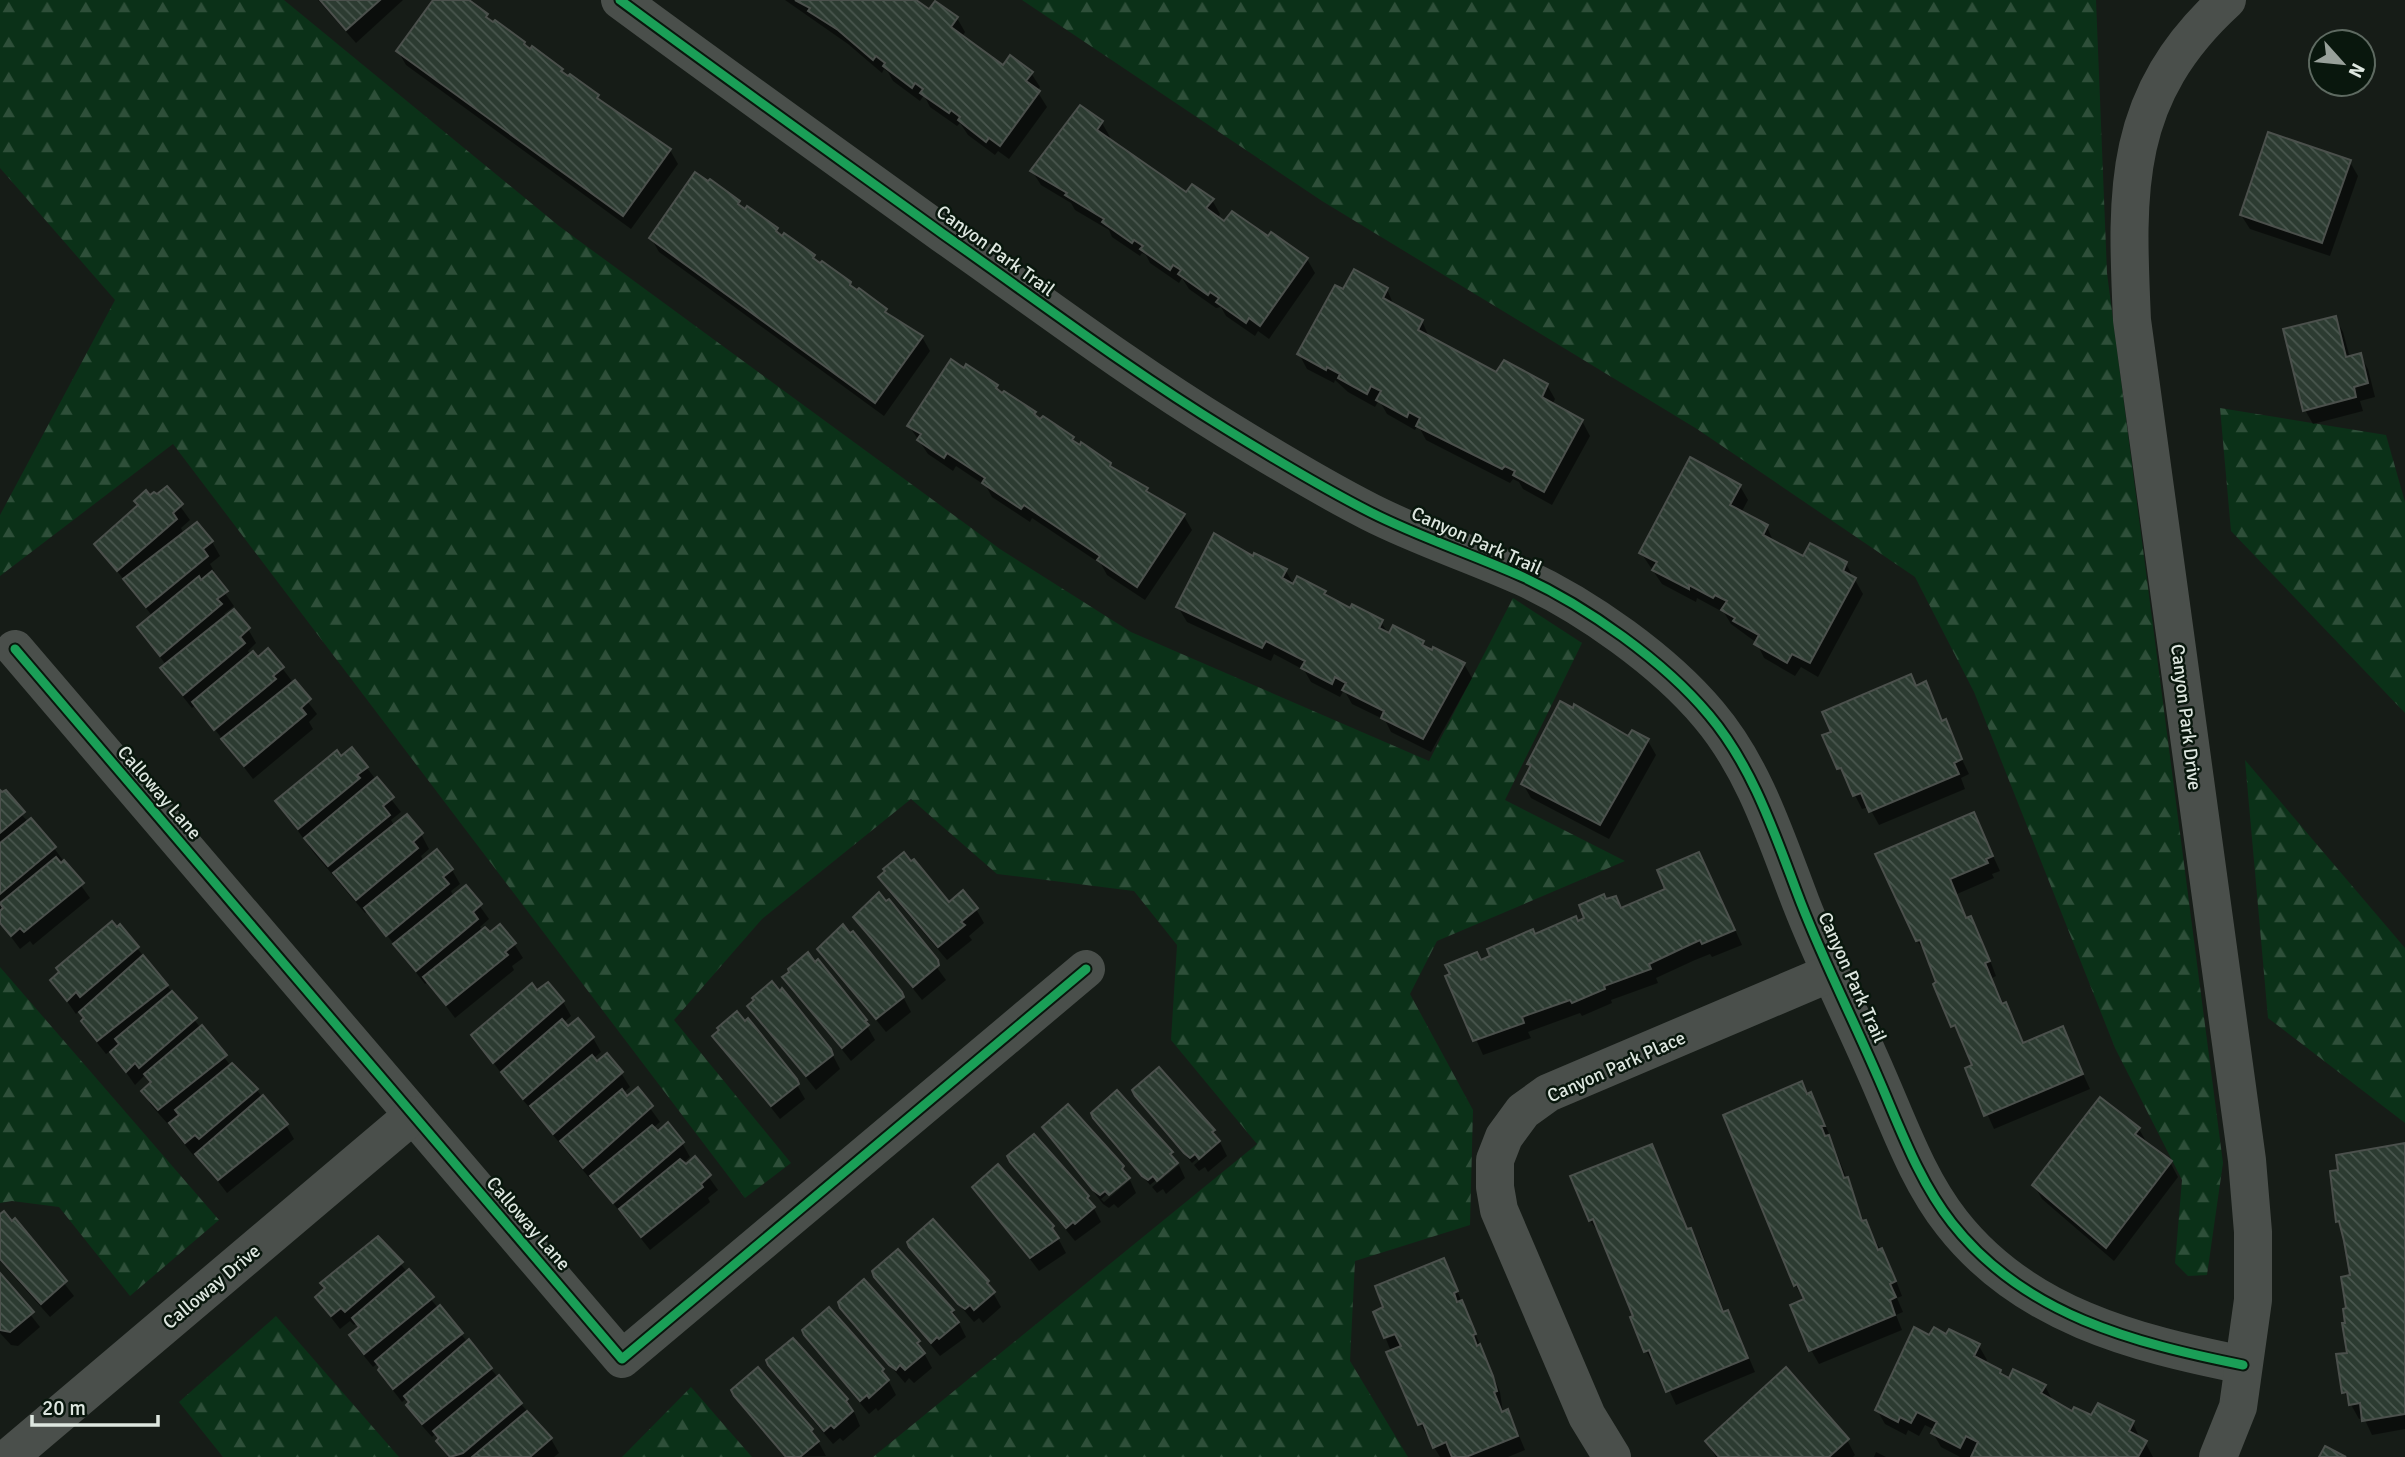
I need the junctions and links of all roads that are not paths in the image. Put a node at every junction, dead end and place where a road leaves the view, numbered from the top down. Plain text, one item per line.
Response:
1 (620, 0) edge
2 (2227, 0) edge
3 (15, 649) dead end
4 (1086, 969) dead end
5 (1828, 974) junction
6 (413, 1115) junction
7 (2244, 1365) junction
8 (9, 1457) edge
9 (1612, 1457) edge
10 (2218, 1457) edge

1 - 5 street, Canyon Park Trail
2 - 7 street, Canyon Park Drive
3 - 6 street, Calloway Lane
4 - 6 street, Calloway Lane
5 - 7 street, Canyon Park Trail
5 - 9 street, Canyon Park Place
6 - 8 street, Calloway Drive
7 - 10 street, Canyon Park Drive

